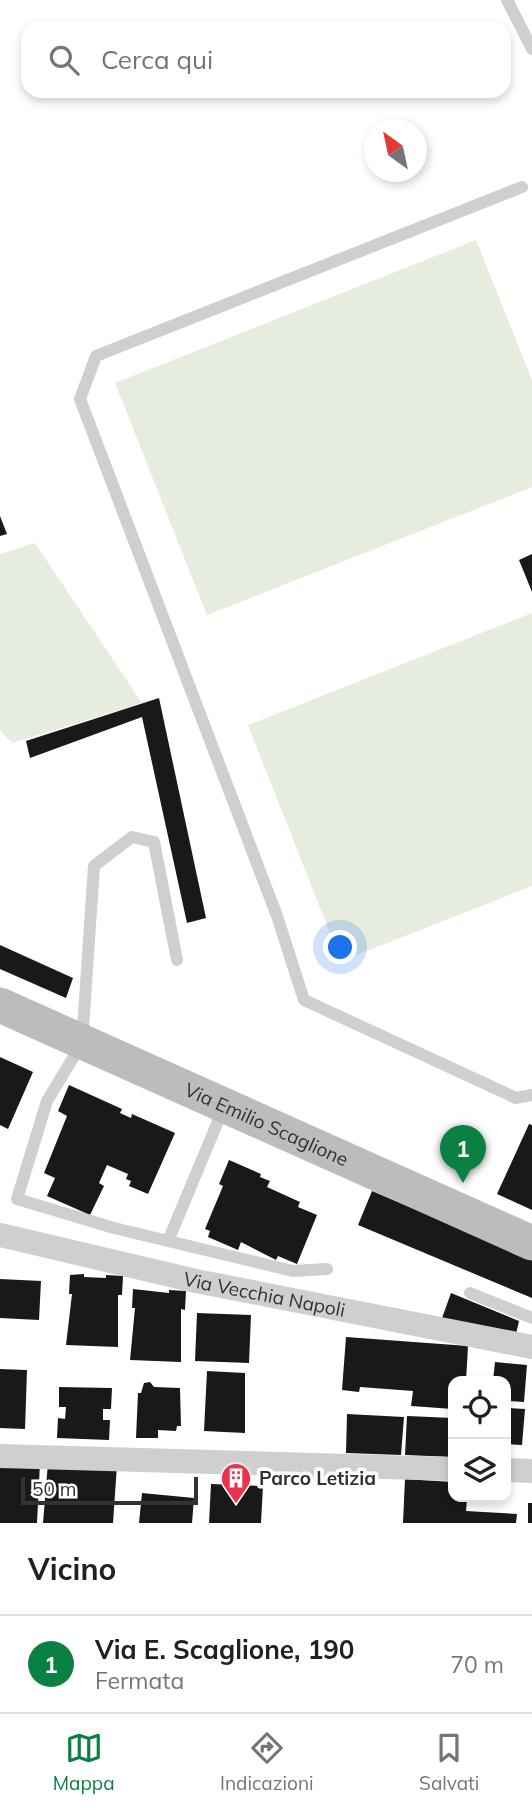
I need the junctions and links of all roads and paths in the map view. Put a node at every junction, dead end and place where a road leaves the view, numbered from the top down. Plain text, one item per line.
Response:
1 (507, 0) edge
2 (532, 49) edge
3 (522, 187) dead end
4 (177, 960) dead end
5 (0, 1005) edge
6 (82, 1044) junction
7 (532, 1095) edge
8 (224, 1107) junction
9 (0, 1235) edge
10 (168, 1241) junction
11 (532, 1243) edge
12 (327, 1269) dead end
13 (470, 1293) dead end
14 (532, 1318) edge
15 (532, 1347) edge
16 (0, 1456) edge
17 (448, 1469) edge
18 (511, 1470) edge
19 (532, 1471) edge

1 - 2 lane
3 - 7 lane
4 - 6 lane
5 - 6 main road, Via Emilio Scaglione
6 - 8 main road, Via Emilio Scaglione
6 - 10 lane
8 - 10 lane
8 - 11 main road, Via Emilio Scaglione
9 - 15 street, Via Vecchia Napoli
10 - 12 lane
13 - 14 lane
16 - 17 street
18 - 19 street

